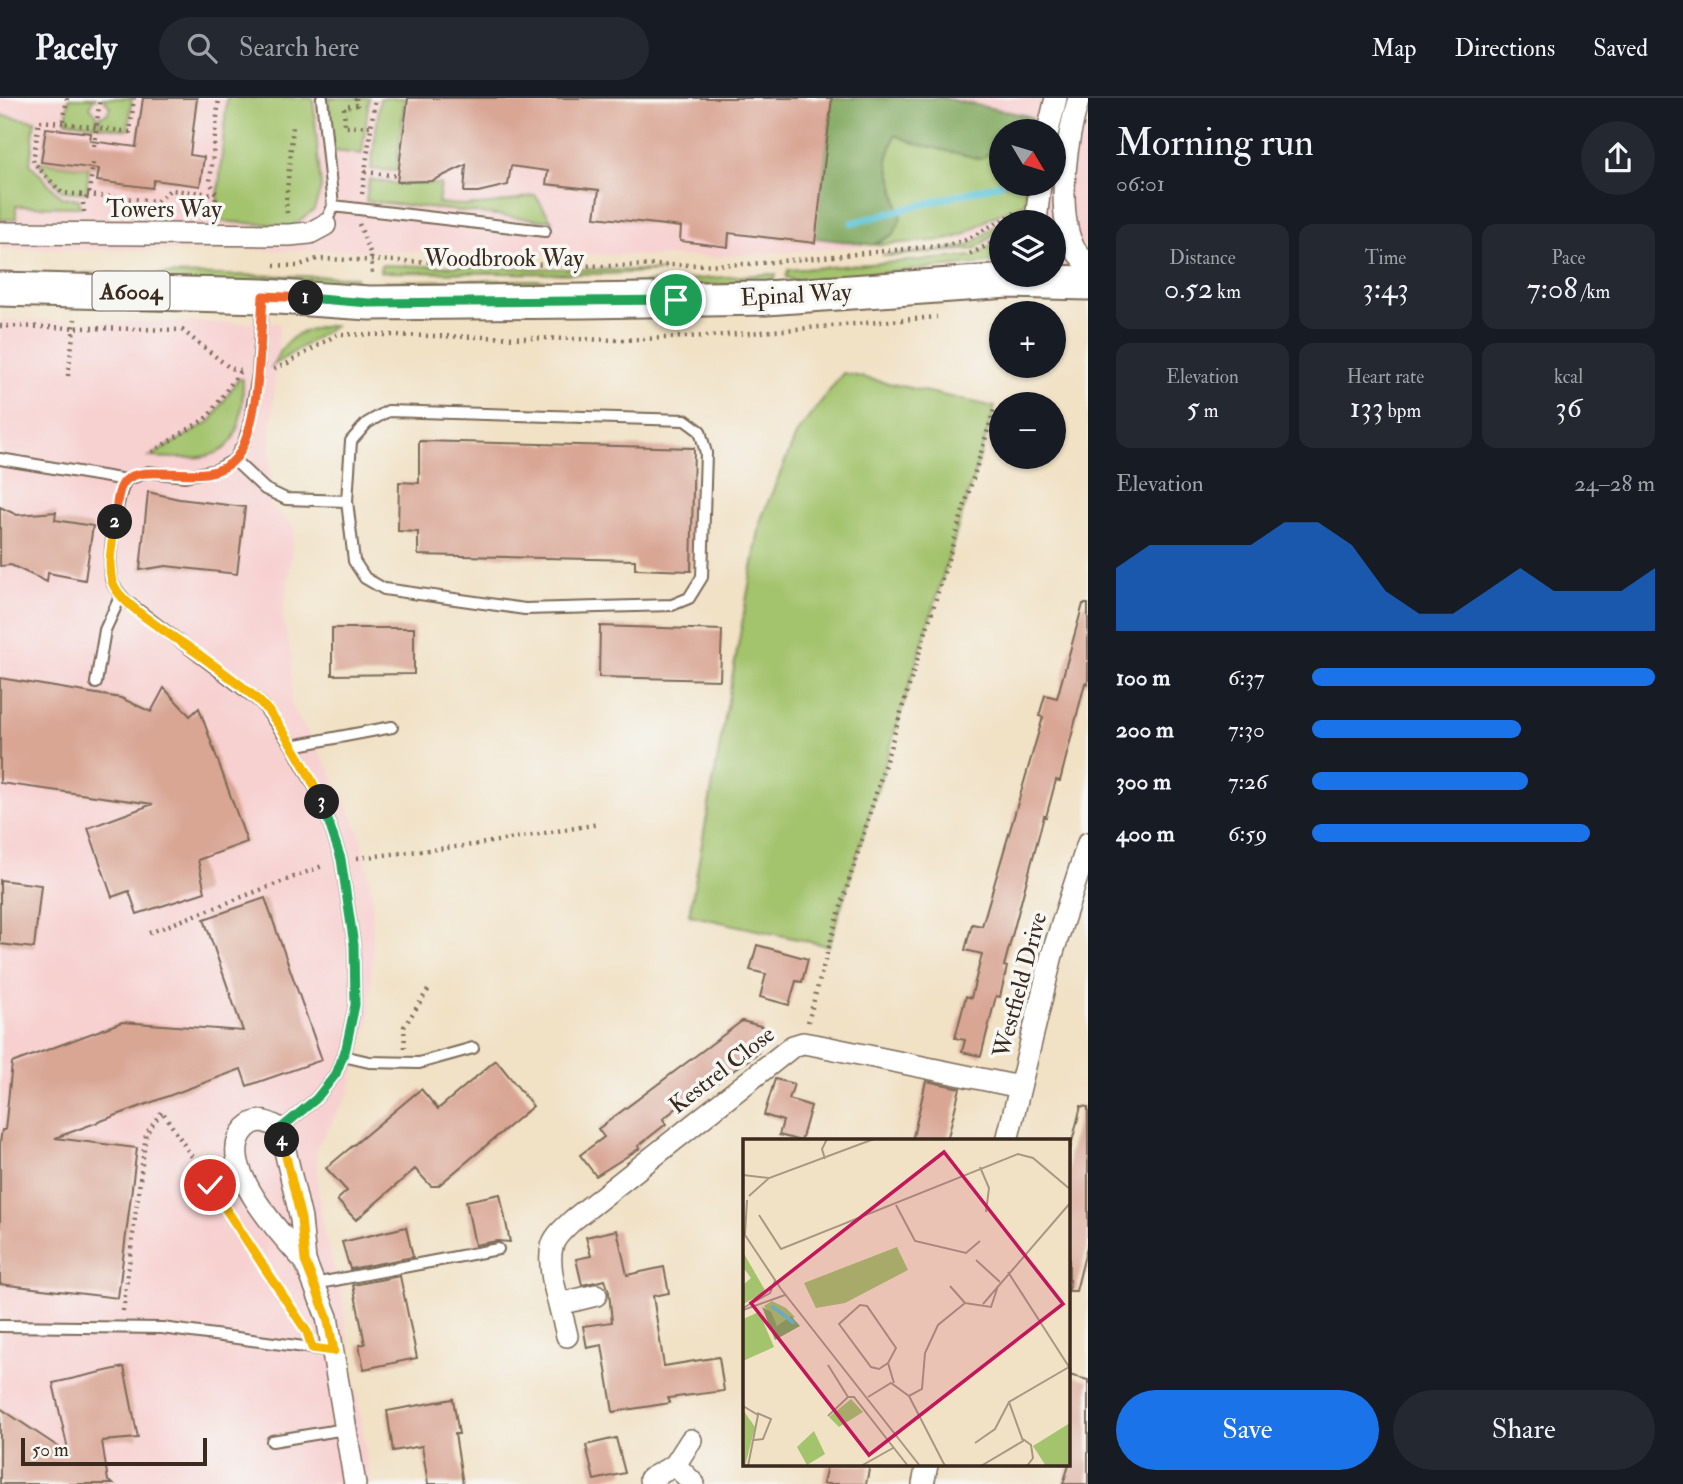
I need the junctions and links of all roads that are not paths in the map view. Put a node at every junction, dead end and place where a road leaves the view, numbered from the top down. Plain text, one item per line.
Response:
1 (322, 98) edge
2 (1056, 98) edge
3 (1079, 98) edge
4 (1051, 119) edge
5 (329, 215) junction
6 (545, 231) dead end
7 (0, 233) edge
8 (1088, 265) edge
9 (267, 277) junction
10 (989, 280) edge
11 (1066, 282) edge
12 (1088, 283) edge
13 (0, 289) edge
14 (0, 459) edge
15 (234, 460) junction
16 (126, 480) junction
17 (347, 501) junction
18 (121, 596) junction
19 (96, 683) dead end
20 (392, 727) dead end
21 (292, 746) junction
22 (1088, 843) edge
23 (473, 1048) dead end
24 (343, 1056) junction
25 (1020, 1087) junction
26 (280, 1129) junction
27 (1007, 1139) edge
28 (498, 1249) dead end
29 (305, 1261) junction
30 (314, 1284) junction
31 (596, 1295) dead end
32 (560, 1304) junction
33 (0, 1326) edge
34 (566, 1335) dead end
35 (334, 1351) junction
36 (345, 1429) junction
37 (691, 1440) dead end
38 (272, 1441) dead end
39 (675, 1465) junction
40 (927, 1466) edge
41 (650, 1479) dead end
42 (355, 1484) edge
43 (694, 1484) edge
44 (923, 1484) edge

1 - 5 lane
2 - 4 street
3 - 8 street
5 - 6 lane
5 - 7 street, Towers Way
9 - 10 main road, Epinal Way / A6004
9 - 13 main road, Epinal Way / A6004
9 - 15 lane
11 - 12 main road, Epinal Way / A6004
14 - 16 lane
15 - 16 lane
15 - 17 lane
16 - 18 lane
17 - 17 lane
18 - 19 lane
18 - 21 lane
20 - 21 lane
21 - 24 lane
22 - 25 street, Westfield Drive
23 - 24 lane
24 - 26 lane
25 - 27 street, Westfield Drive
25 - 32 street, Kestrel Close
26 - 29 street
26 - 29 street
28 - 30 lane
29 - 30 street
30 - 35 street
31 - 32 street
32 - 34 street, Kestrel Close
33 - 35 lane
35 - 36 street
36 - 38 lane
36 - 42 street
37 - 39 street
39 - 41 street
39 - 43 street
40 - 44 street

